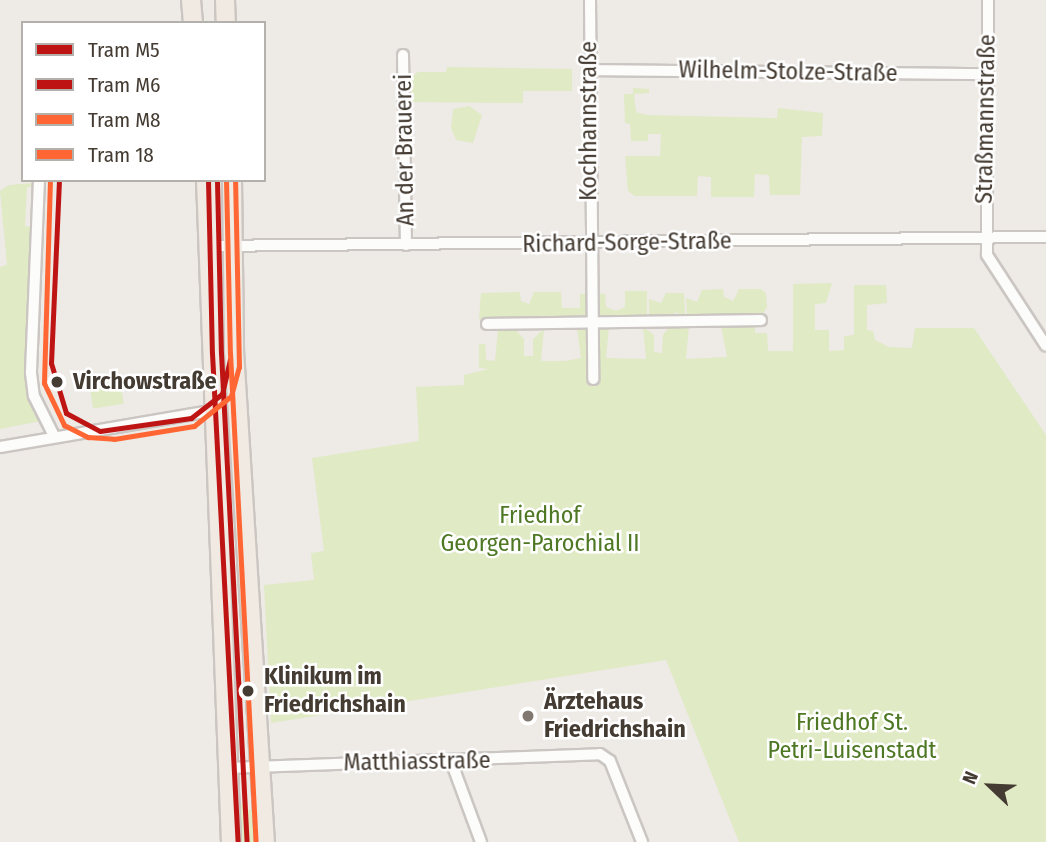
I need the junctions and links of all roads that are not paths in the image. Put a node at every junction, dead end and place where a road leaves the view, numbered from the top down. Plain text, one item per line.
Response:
1 (191, 0) edge
2 (225, 0) edge
3 (590, 0) edge
4 (988, 0) edge
5 (193, 21) edge
6 (226, 21) edge
7 (403, 55) dead end
8 (589, 70) junction
9 (988, 74) junction
10 (39, 182) edge
11 (206, 182) edge
12 (232, 182) edge
13 (1046, 237) edge
14 (985, 238) junction
15 (590, 243) junction
16 (232, 245) junction
17 (406, 245) junction
18 (209, 246) junction
19 (761, 320) dead end
20 (592, 323) junction
21 (486, 324) dead end
22 (1046, 346) edge
23 (593, 379) dead end
24 (216, 410) junction
25 (54, 436) junction
26 (0, 447) edge
27 (451, 761) junction
28 (260, 767) junction
29 (227, 768) junction
30 (231, 842) edge
31 (265, 842) edge
32 (481, 842) edge
33 (642, 842) edge

1 - 5 main road
2 - 6 main road
3 - 8 street, Kochhannstraße
4 - 9 street, Straßmannstraße
7 - 17 street, An der Brauerei
8 - 9 street, Wilhelm-Stolze-Straße
8 - 15 street, Kochhannstraße
9 - 14 street, Straßmannstraße
10 - 25 street
11 - 18 main road
12 - 16 main road
13 - 14 street, Richard-Sorge-Straße
14 - 15 street, Richard-Sorge-Straße
14 - 22 street, Straßmannstraße
15 - 17 street, Richard-Sorge-Straße
15 - 20 street, Kochhannstraße
16 - 17 street, Richard-Sorge-Straße
16 - 18 street, Richard-Sorge-Straße
16 - 28 main road
18 - 24 main road
19 - 20 street
20 - 21 street
20 - 23 street, Kochhannstraße
24 - 25 street
24 - 29 main road
25 - 26 street
27 - 28 street, Matthiasstraße
27 - 32 street
27 - 33 street, Matthiasstraße
28 - 29 street, Matthiasstraße
28 - 31 main road
29 - 30 main road

